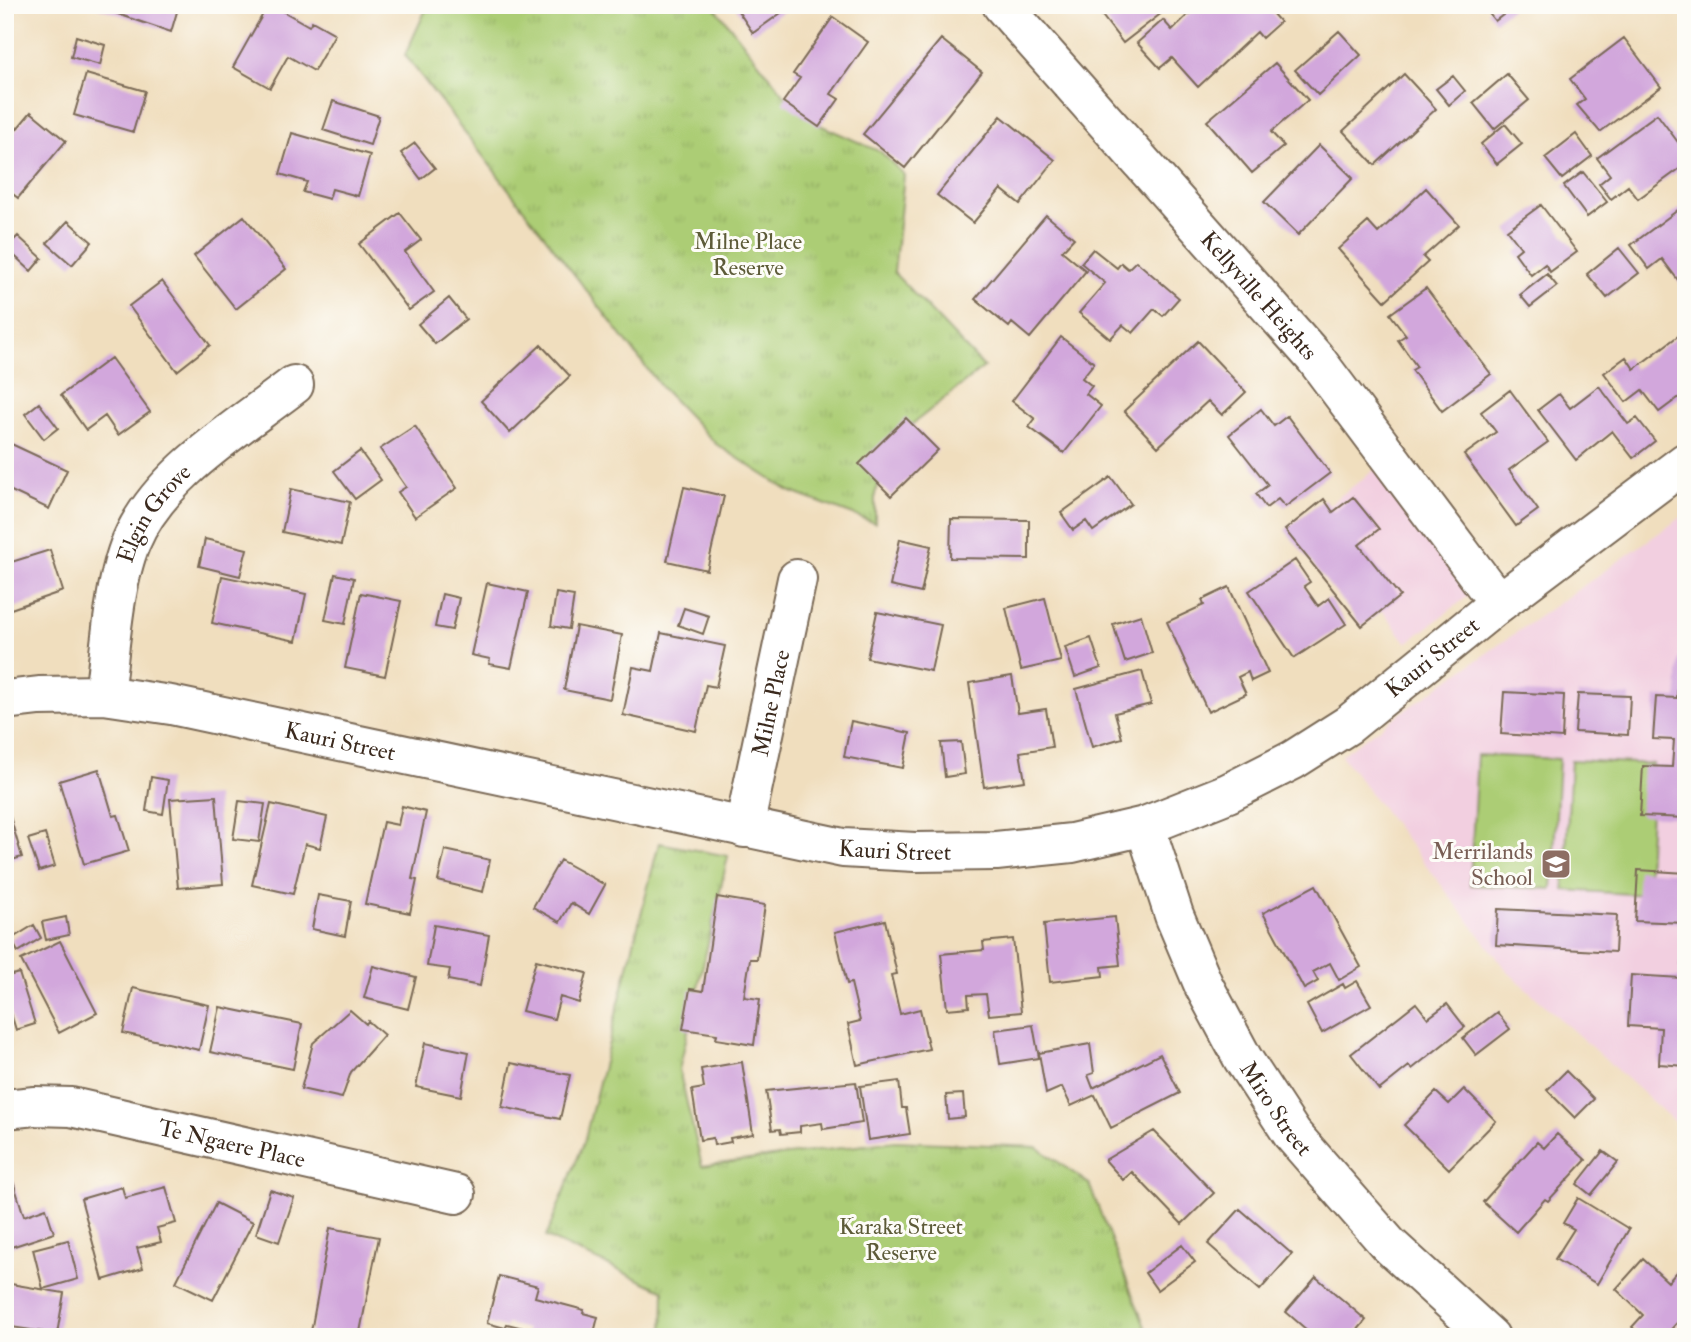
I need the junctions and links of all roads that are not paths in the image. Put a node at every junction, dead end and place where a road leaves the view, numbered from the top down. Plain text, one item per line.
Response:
1 (1002, 5) edge
2 (294, 385) dead end
3 (1686, 462) edge
4 (797, 579) dead end
5 (1500, 602) junction
6 (104, 695) junction
7 (5, 700) edge
8 (1145, 826) junction
9 (744, 828) junction
10 (5, 1109) edge
11 (456, 1194) dead end
12 (1490, 1337) edge

1 - 5 street, Kellyville Heights
2 - 6 street, Elgin Grove
3 - 5 street, Kauri Street
4 - 9 street, Milne Place
5 - 8 street, Kauri Street
6 - 7 street, Kauri Street
6 - 9 street, Kauri Street
8 - 9 street, Kauri Street
8 - 12 street, Miro Street
10 - 11 street, Te Ngaere Place

